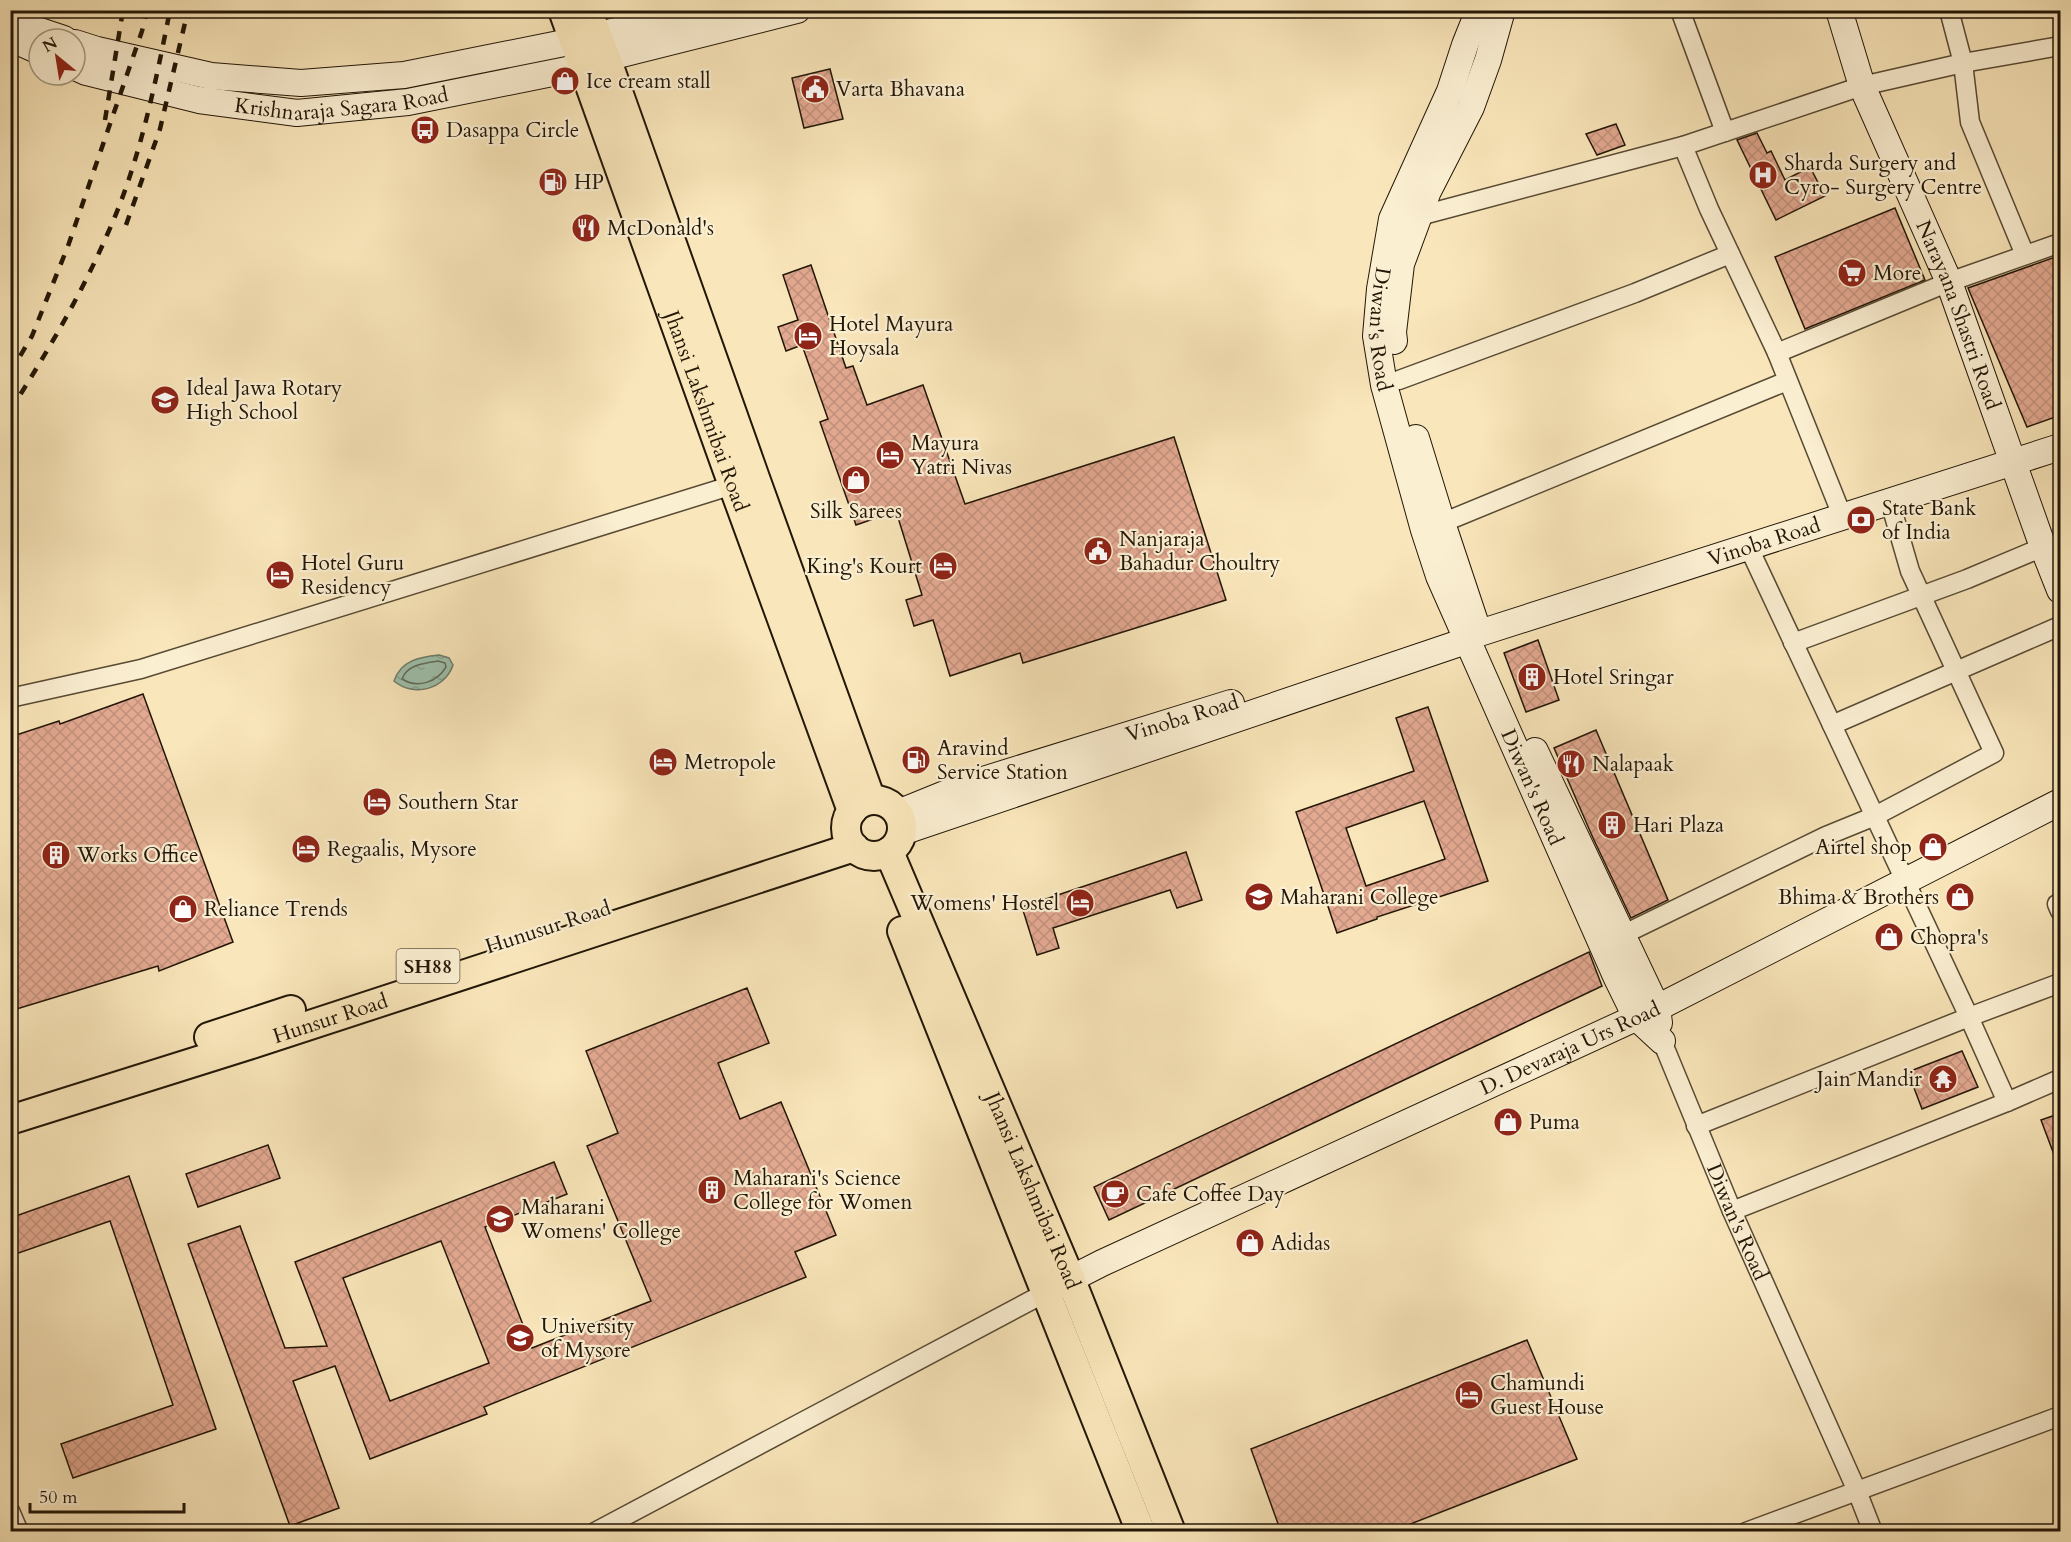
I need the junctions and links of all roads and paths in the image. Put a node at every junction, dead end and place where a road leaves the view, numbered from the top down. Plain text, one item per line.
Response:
1 (563, 10) edge
2 (704, 10) edge
3 (797, 10) edge
4 (1479, 10) edge
5 (1502, 10) edge
6 (1680, 10) edge
7 (1839, 10) edge
8 (1949, 10) edge
9 (10, 18) edge
10 (29, 27) edge
11 (10, 38) edge
12 (589, 43) edge
13 (27, 46) edge
14 (2061, 46) edge
15 (87, 47) edge
16 (1963, 63) junction
17 (87, 72) edge
18 (1862, 86) junction
19 (1725, 132) junction
20 (1683, 146) junction
21 (1419, 216) junction
22 (2061, 243) edge
23 (1730, 254) junction
24 (2025, 255) junction
25 (1949, 282) junction
26 (1776, 353) junction
27 (1399, 380) junction
28 (1787, 381) junction
29 (2061, 447) edge
30 (2014, 464) junction
31 (733, 485) junction
32 (1890, 502) junction
33 (1843, 518) junction
34 (1442, 522) junction
35 (2043, 547) junction
36 (1749, 548) junction
37 (2061, 590) edge
38 (1922, 596) junction
39 (2061, 626) edge
40 (1473, 635) junction
41 (1793, 643) junction
42 (1955, 672) junction
43 (10, 698) edge
44 (1832, 725) junction
45 (2061, 802) edge
46 (1875, 816) junction
47 (873, 831) junction
48 (1905, 881) junction
49 (1612, 940) junction
50 (2061, 983) edge
51 (1647, 1012) junction
52 (1969, 1017) junction
53 (1662, 1041) joint
54 (2061, 1078) edge
55 (10, 1101) edge
56 (2007, 1102) junction
57 (10, 1120) edge
58 (1696, 1126) junction
59 (1732, 1211) junction
60 (1070, 1278) junction
61 (1045, 1293) junction
62 (2061, 1416) edge
63 (1857, 1491) junction
64 (10, 1511) edge
65 (19, 1532) edge
66 (595, 1532) edge
67 (1141, 1532) edge
68 (1171, 1532) edge
69 (1746, 1532) edge
70 (1873, 1532) edge

1 - 12 main road, Jhansi Lakshmibai Road
2 - 12 street
3 - 12 street
4 - 40 street, Diwan's Road
5 - 21 street
6 - 19 street
7 - 18 street, Narayana Shastri Road
8 - 16 street
9 - 10 street
11 - 13 street
12 - 15 street, Krishnaraja Sagara Road
12 - 17 street, Krishnaraja Sagara Road
12 - 31 main road, Jhansi Lakshmibai Road
12 - 47 main road, Jhansi Lakshmibai Road
14 - 16 street
16 - 18 street
16 - 24 street
18 - 19 street
18 - 25 street, Narayana Shastri Road
19 - 20 street
20 - 21 street
20 - 23 street
21 - 27 street
22 - 24 street
23 - 26 street
23 - 27 street
24 - 25 street
25 - 26 street
25 - 30 street, Narayana Shastri Road
26 - 28 street
27 - 34 street
28 - 33 street
28 - 34 street
29 - 30 street, Vinoba Road
30 - 32 street, Vinoba Road
30 - 35 street, Narayana Shastri Road
31 - 43 street
31 - 47 main road, Jhansi Lakshmibai Road
32 - 33 street, Vinoba Road
32 - 38 street
33 - 36 street, Vinoba Road
34 - 40 street
35 - 37 street, Narayana Shastri Road
35 - 38 street
36 - 40 street, Vinoba Road
36 - 41 street
38 - 41 street
38 - 42 street
39 - 42 street
40 - 47 street, Vinoba Road
40 - 49 street, Diwan's Road
41 - 44 street
42 - 44 street
42 - 46 street
44 - 46 street
45 - 48 street, D. Devaraja Urs Road
46 - 48 street
46 - 49 street
47 - 55 main road, Hunusur Road / SH88
47 - 57 main road, Hunsur Road
47 - 60 main road, Jhansi Lakshmibai Road
47 - 61 main road, Jhansi Lakshmibai Road
48 - 51 street, D. Devaraja Urs Road
48 - 52 street
49 - 51 street, Diwan's Road
50 - 52 street
51 - 53 street, Diwan's Road
51 - 60 street, D. Devaraja Urs Road
52 - 56 street
52 - 58 street
53 - 58 street, Diwan's Road
54 - 56 street
56 - 59 street
58 - 59 street, Diwan's Road
59 - 63 street, Diwan's Road
60 - 61 street, D. Devaraja Urs Road
60 - 68 main road, Jhansi Lakshmibai Road
61 - 66 street
61 - 67 main road, Jhansi Lakshmibai Road
62 - 63 street
63 - 69 street
63 - 70 street, Diwan's Road
64 - 65 street

